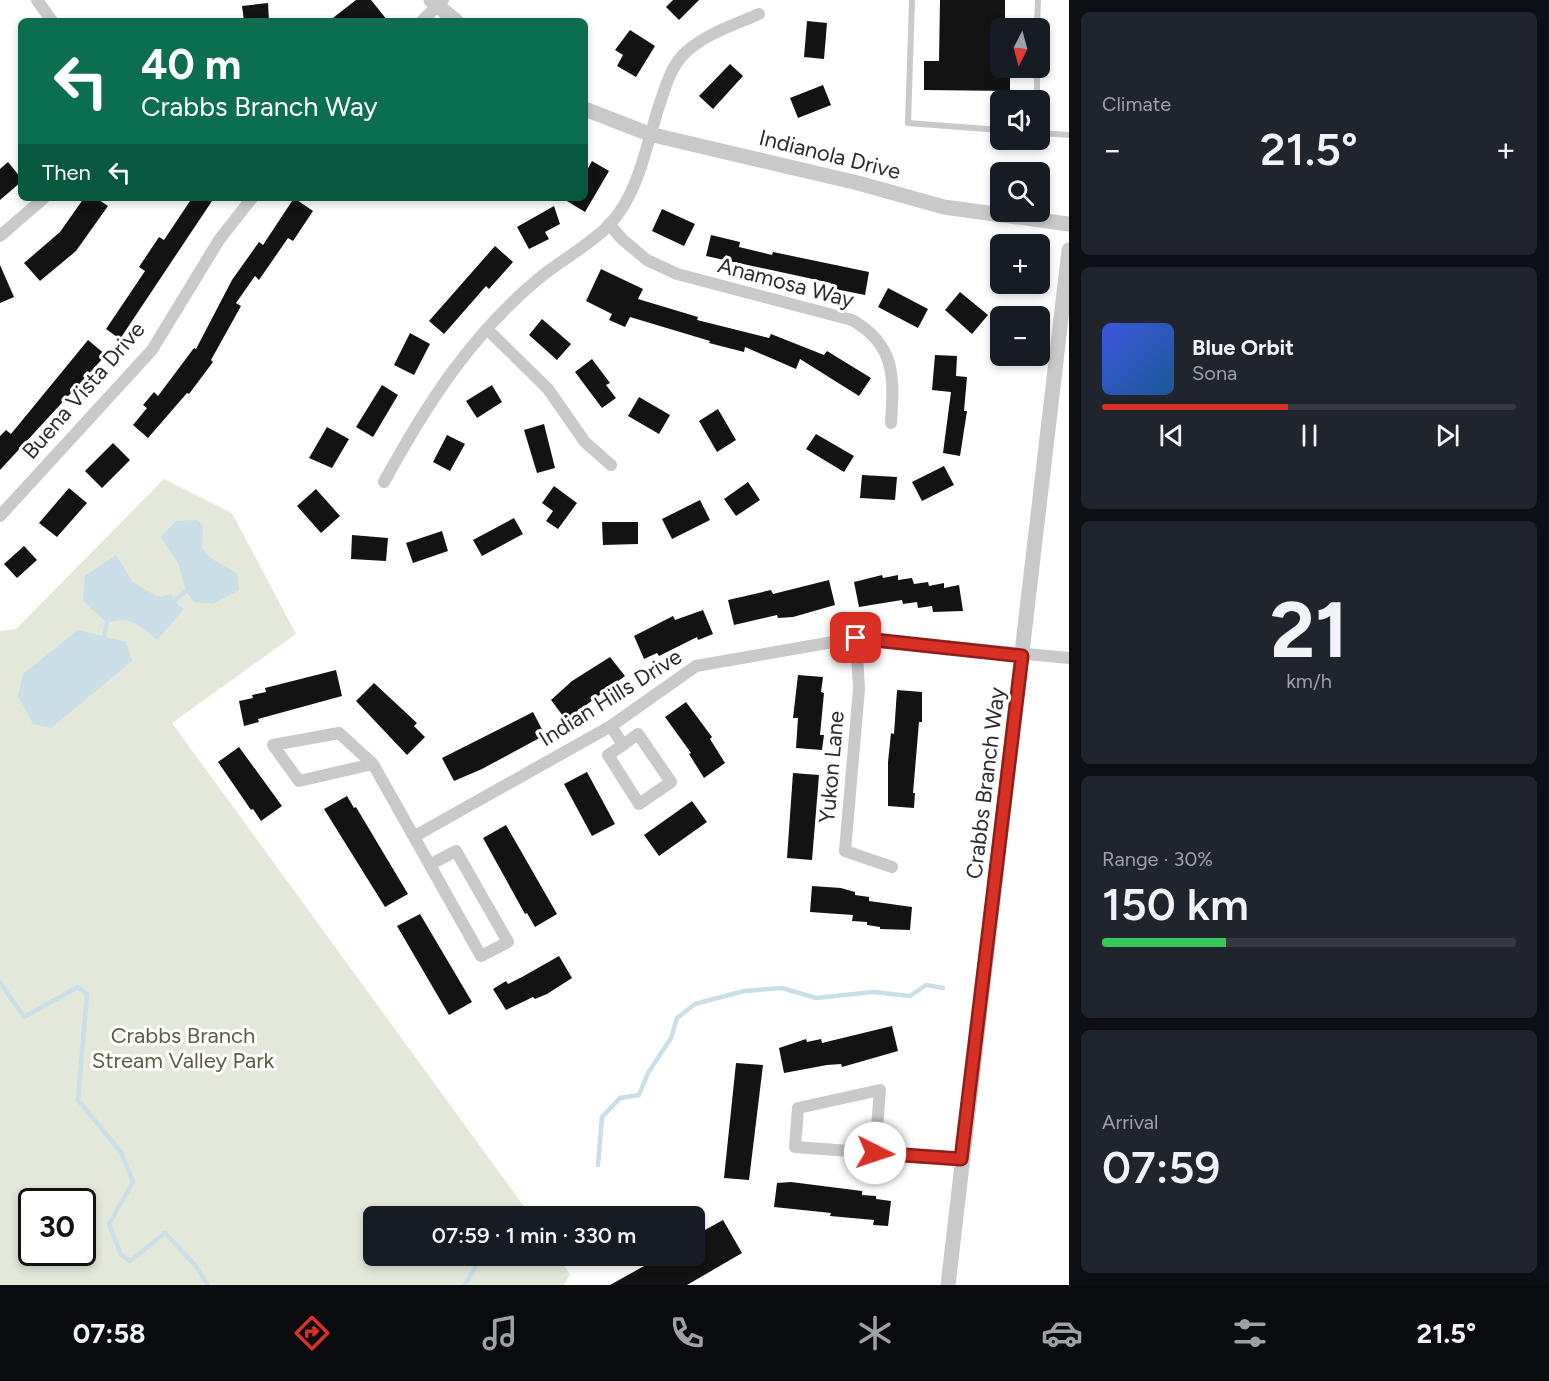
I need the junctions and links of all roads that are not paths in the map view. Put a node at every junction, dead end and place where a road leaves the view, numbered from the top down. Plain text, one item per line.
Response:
1 (37, 0) edge
2 (912, 0) edge
3 (1038, 0) edge
4 (437, 2) edge
5 (759, 14) dead end
6 (50, 18) edge
7 (424, 18) edge
8 (453, 18) edge
9 (1037, 18) edge
10 (588, 110) edge
11 (990, 129) edge
12 (649, 134) junction
13 (1050, 134) edge
14 (1069, 135) edge
15 (41, 201) edge
16 (250, 201) edge
17 (609, 225) junction
18 (1069, 225) edge
19 (0, 236) edge
20 (1069, 250) edge
21 (487, 329) junction
22 (891, 423) dead end
23 (612, 465) dead end
24 (384, 482) dead end
25 (0, 516) edge
26 (856, 638) junction
27 (1022, 656) junction
28 (1069, 658) edge
29 (611, 726) junction
30 (623, 745) junction
31 (373, 764) junction
32 (415, 836) junction
33 (431, 864) junction
34 (892, 867) dead end
35 (875, 1153) junction
36 (961, 1159) junction
37 (948, 1285) edge

1 - 6 street
2 - 11 lane
3 - 9 lane
4 - 7 street
4 - 8 street
5 - 12 street
10 - 12 street, Indianola Drive
12 - 17 street
12 - 18 street, Indianola Drive
13 - 14 lane
15 - 19 street
16 - 25 street, Buena Vista Drive
17 - 21 street
17 - 22 street, Anamosa Way
20 - 27 street, Crabbs Branch Way
21 - 23 street
21 - 24 street
26 - 27 street, Indian Hills Drive
26 - 29 street, Indian Hills Drive
26 - 34 street, Yukon Lane
27 - 28 street, Indian Hills Drive
27 - 36 street, Crabbs Branch Way
29 - 30 street
29 - 32 street, Indian Hills Drive
30 - 30 street
31 - 31 street
31 - 32 street
32 - 33 street
33 - 33 street
35 - 35 street
35 - 36 street
36 - 37 street, Crabbs Branch Way

